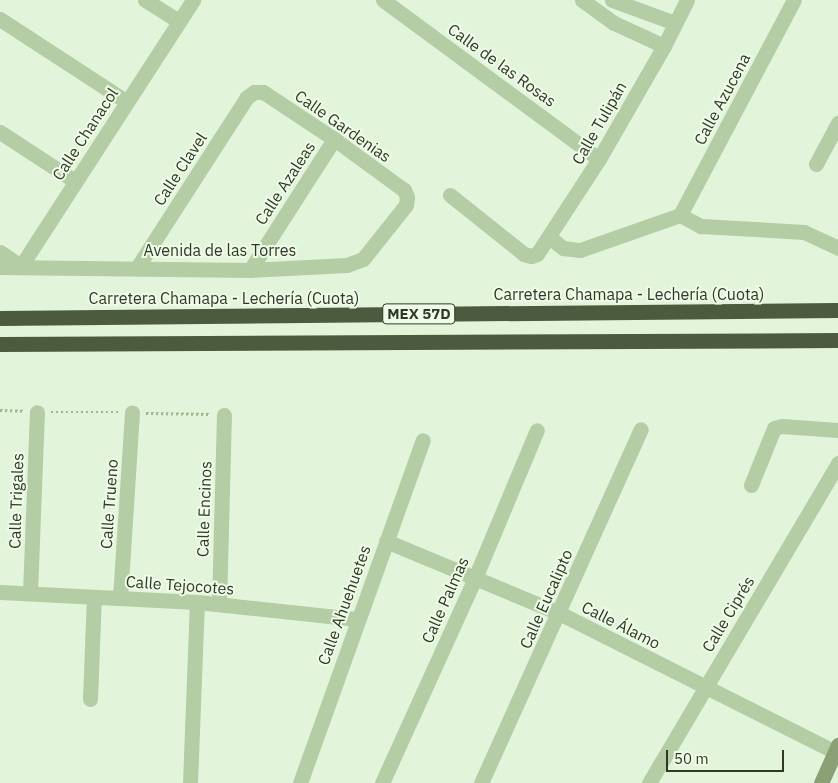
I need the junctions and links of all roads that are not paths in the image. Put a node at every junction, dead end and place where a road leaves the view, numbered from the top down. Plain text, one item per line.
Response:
1 (145, 0) edge
2 (193, 0) edge
3 (383, 0) edge
4 (582, 0) edge
5 (612, 0) edge
6 (687, 0) edge
7 (794, 0) edge
8 (0, 19) edge
9 (178, 21) junction
10 (675, 23) junction
11 (664, 46) junction
12 (254, 92) joint
13 (126, 101) junction
14 (838, 123) edge
15 (0, 132) edge
16 (334, 139) junction
17 (600, 158) junction
18 (816, 164) dead end
19 (75, 181) junction
20 (450, 195) dead end
21 (407, 197) joint
22 (680, 215) junction
23 (549, 238) junction
24 (838, 248) edge
25 (0, 252) edge
26 (21, 266) junction
27 (0, 267) edge
28 (137, 268) junction
29 (250, 270) junction
30 (838, 310) edge
31 (0, 318) edge
32 (838, 340) edge
33 (0, 344) edge
34 (37, 412) road end
35 (132, 412) road end
36 (224, 415) road end
37 (641, 429) dead end
38 (537, 430) dead end
39 (838, 430) edge
40 (423, 440) dead end
41 (838, 463) edge
42 (752, 485) dead end
43 (386, 541) junction
44 (475, 578) junction
45 (0, 592) edge
46 (30, 593) junction
47 (94, 597) junction
48 (120, 598) junction
49 (197, 602) junction
50 (219, 604) junction
51 (559, 613) junction
52 (357, 619) junction
53 (705, 687) junction
54 (90, 699) dead end
55 (836, 749) edge
56 (190, 783) edge
57 (300, 783) edge
58 (382, 783) edge
59 (481, 783) edge
60 (649, 783) edge
61 (821, 783) edge

1 - 9 street
2 - 9 street, Calle Chanacol
3 - 17 street, Calle de las Rosas
4 - 11 street
5 - 10 street
6 - 10 street, Calle Tulipán
7 - 22 street, Calle Azucena
8 - 13 street
9 - 13 street, Calle Chanacol
10 - 11 street, Calle Tulipán
11 - 17 street, Calle Tulipán
12 - 16 street, Calle Gardenias
12 - 28 street, Calle Clavel
13 - 19 street, Calle Chanacol
14 - 18 street
15 - 19 street
16 - 21 street, Calle Gardenias
16 - 29 street, Calle Azaleas
17 - 23 street, Calle Tulipán
19 - 26 street, Calle Chanacol
20 - 23 street, Calle Tulipán
21 - 29 street, Avenida de las Torres
22 - 23 street
22 - 24 street
25 - 26 street
26 - 27 street, Avenida de las Torres
26 - 28 street, Avenida de las Torres
28 - 29 street, Avenida de las Torres
30 - 31 highway, Carretera Chamapa - Lechería (Cuota) / MEX 57D
32 - 33 highway, MEX 57D
34 - 46 street, Calle Trigales
35 - 48 street, Calle Trueno
36 - 50 street, Calle Encinos
37 - 51 street, Calle Eucalipto
38 - 44 street, Calle Palmas
39 - 42 street
40 - 43 street, Calle Ahuehuetes
41 - 53 street, Calle Ciprés
43 - 44 street, Calle Álamo
43 - 52 street, Calle Ahuehuetes
44 - 51 street, Calle Álamo
44 - 58 street, Calle Palmas
45 - 46 street, Calle Tejocotes
46 - 47 street, Calle Tejocotes
47 - 48 street, Calle Tejocotes
47 - 54 street
48 - 49 street, Calle Tejocotes
49 - 50 street, Calle Tejocotes
49 - 56 street
50 - 52 street, Calle Tejocotes
51 - 53 street, Calle Álamo
51 - 59 street, Calle Eucalipto
52 - 57 street, Calle Ahuehuetes
53 - 55 street, Calle Álamo
53 - 60 street, Calle Ciprés
55 - 61 street

